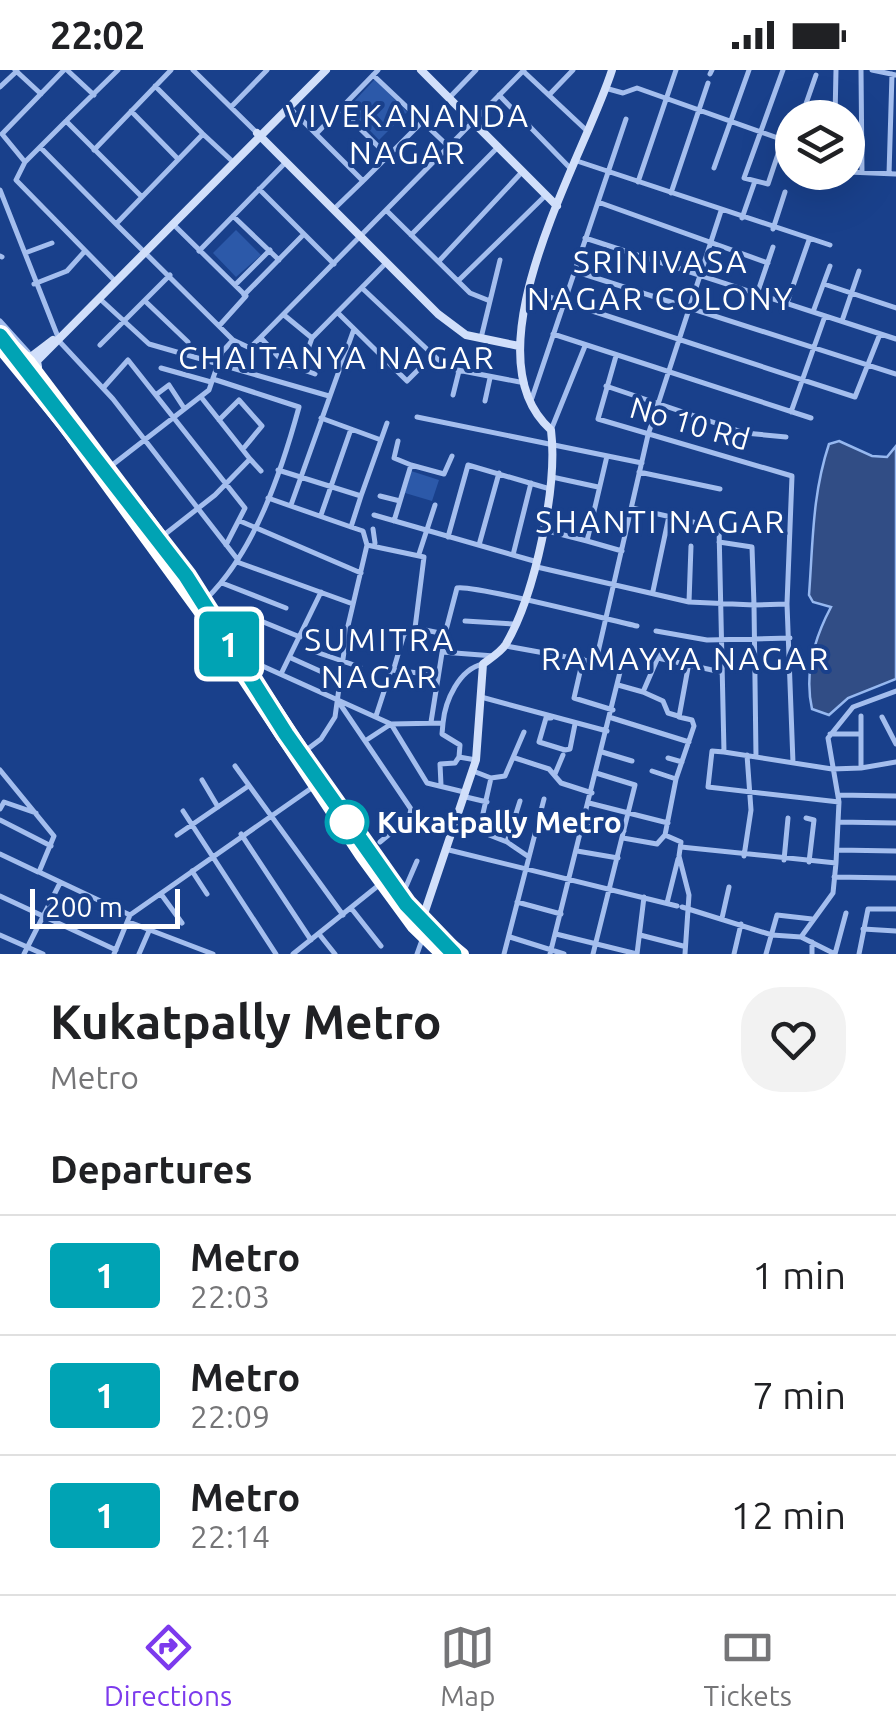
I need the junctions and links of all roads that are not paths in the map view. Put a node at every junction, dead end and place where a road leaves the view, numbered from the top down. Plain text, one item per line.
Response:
1 (66, 70) edge
2 (117, 70) edge
3 (171, 70) edge
4 (192, 70) edge
5 (249, 70) edge
6 (267, 70) edge
7 (323, 70) edge
8 (421, 70) edge
9 (524, 70) edge
10 (574, 70) edge
11 (612, 70) edge
12 (676, 70) edge
13 (749, 70) edge
14 (784, 70) edge
15 (836, 70) edge
16 (862, 70) edge
17 (872, 70) edge
18 (16, 71) edge
19 (474, 71) edge
20 (375, 73) edge
21 (894, 74) edge
22 (816, 75) dead end
23 (258, 79) junction
24 (708, 83) dead end
25 (155, 86) junction
26 (0, 87) edge
27 (605, 88) junction
28 (41, 94) junction
29 (94, 95) junction
30 (499, 95) junction
31 (549, 95) junction
32 (450, 97) junction
33 (667, 98) junction
34 (807, 100) edge
35 (835, 100) edge
36 (862, 100) edge
37 (231, 107) junction
38 (289, 107) junction
39 (698, 108) junction
40 (340, 109) junction
41 (131, 111) junction
42 (474, 119) junction
43 (626, 119) dead end
44 (732, 121) junction
45 (66, 122) junction
46 (422, 122) junction
47 (585, 129) junction
48 (759, 131) junction
49 (203, 134) junction
50 (258, 134) junction
51 (316, 134) junction
52 (775, 136) edge
53 (448, 146) junction
54 (499, 146) junction
55 (40, 147) junction
56 (94, 150) junction
57 (388, 156) junction
58 (178, 160) junction
59 (231, 160) junction
60 (25, 162) junction
61 (286, 162) junction
62 (775, 164) edge
63 (573, 165) junction
64 (714, 168) dead end
65 (523, 171) junction
66 (608, 172) junction
67 (865, 173) edge
68 (892, 174) edge
69 (363, 181) junction
70 (755, 181) junction
71 (638, 182) junction
72 (259, 189) junction
73 (0, 190) edge
74 (785, 192) dead end
75 (671, 193) junction
76 (546, 195) junction
77 (142, 197) junction
78 (598, 202) junction
79 (558, 206) junction
80 (334, 209) junction
81 (386, 211) junction
82 (721, 211) junction
83 (233, 216) junction
84 (742, 218) junction
85 (116, 224) junction
86 (173, 224) junction
87 (773, 229) junction
88 (304, 234) junction
89 (411, 235) junction
90 (361, 236) junction
91 (585, 238) junction
92 (809, 240) junction
93 (712, 242) junction
94 (52, 243) dead end
95 (830, 245) dead end
96 (774, 248) dead end
97 (145, 250) junction
98 (270, 250) junction
99 (85, 251) junction
100 (199, 251) junction
101 (25, 253) junction
102 (279, 260) junction
103 (500, 260) dead end
104 (438, 261) junction
105 (386, 262) junction
106 (768, 262) junction
107 (334, 264) junction
108 (830, 266) dead end
109 (574, 271) junction
110 (859, 271) dead end
111 (170, 276) junction
112 (701, 276) junction
113 (114, 280) junction
114 (458, 281) junction
115 (34, 284) junction
116 (824, 284) junction
117 (235, 286) junction
118 (362, 288) junction
119 (528, 290) junction
120 (757, 294) junction
121 (851, 294) junction
122 (244, 295) junction
123 (100, 299) junction
124 (490, 301) junction
125 (145, 302) junction
126 (564, 302) junction
127 (787, 304) junction
128 (690, 308) junction
129 (896, 308) edge
130 (814, 312) junction
131 (338, 313) junction
132 (284, 315) junction
133 (825, 316) junction
134 (0, 321) edge
135 (842, 322) junction
136 (123, 324) junction
137 (219, 326) junction
138 (354, 329) junction
139 (0, 332) edge
140 (553, 334) junction
141 (880, 334) junction
142 (896, 337) edge
143 (261, 338) junction
144 (312, 338) junction
145 (481, 338) junction
146 (58, 339) junction
147 (233, 340) junction
148 (680, 340) junction
149 (188, 342) dead end
150 (100, 345) dead end
151 (519, 346) junction
152 (586, 346) junction
153 (0, 348) edge
154 (812, 348) junction
155 (28, 356) junction
156 (616, 356) junction
157 (432, 357) junction
158 (217, 364) junction
159 (870, 366) junction
160 (161, 368) dead end
161 (301, 369) junction
162 (459, 371) junction
163 (670, 373) junction
164 (315, 374) dead end
165 (896, 374) edge
166 (490, 378) junction
167 (802, 378) junction
168 (212, 380) junction
169 (526, 383) junction
170 (606, 386) junction
171 (103, 387) junction
172 (157, 394) junction
173 (453, 395) dead end
174 (201, 396) junction
175 (329, 396) junction
176 (532, 398) junction
177 (59, 401) junction
178 (485, 401) dead end
179 (658, 405) junction
180 (184, 409) junction
181 (791, 412) junction
182 (174, 416) junction
183 (417, 417) dead end
184 (321, 418) junction
185 (811, 418) dead end
186 (219, 420) junction
187 (387, 423) dead end
188 (351, 429) junction
189 (551, 430) junction
190 (648, 435) junction
191 (786, 436) dead end
192 (146, 439) junction
193 (381, 440) junction
194 (398, 440) dead end
195 (552, 442) junction
196 (242, 450) junction
197 (452, 456) dead end
198 (607, 456) junction
199 (250, 459) junction
200 (642, 462) junction
201 (411, 465) junction
202 (108, 468) junction
203 (278, 470) junction
204 (261, 471) dead end
205 (638, 472) junction
206 (500, 473) junction
207 (300, 477) junction
208 (552, 478) junction
209 (532, 483) junction
210 (227, 484) junction
211 (331, 486) junction
212 (598, 487) junction
213 (550, 489) junction
214 (720, 489) dead end
215 (361, 496) junction
216 (380, 496) dead end
217 (268, 498) junction
218 (400, 502) junction
219 (290, 505) junction
220 (435, 506) dead end
221 (632, 508) junction
222 (197, 509) junction
223 (320, 515) junction
224 (374, 516) dead end
225 (668, 516) junction
226 (240, 521) junction
227 (394, 521) junction
228 (351, 527) junction
229 (372, 528) dead end
230 (252, 529) junction
231 (541, 530) junction
232 (428, 531) junction
233 (162, 537) junction
234 (448, 537) junction
235 (587, 541) junction
236 (718, 542) junction
237 (367, 544) junction
238 (226, 545) junction
239 (479, 545) junction
240 (690, 546) dead end
241 (622, 550) junction
242 (513, 556) junction
243 (237, 561) junction
244 (534, 564) junction
245 (361, 573) junction
246 (222, 582) junction
247 (614, 584) junction
248 (321, 592) junction
249 (652, 592) junction
250 (201, 599) junction
251 (523, 602) junction
252 (689, 602) junction
253 (353, 604) junction
254 (720, 604) junction
255 (754, 604) junction
256 (787, 604) junction
257 (286, 608) dead end
258 (256, 619) dead end
259 (606, 619) junction
260 (465, 621) dead end
261 (514, 624) junction
262 (637, 626) dead end
263 (415, 628) junction
264 (656, 632) dead end
265 (444, 634) junction
266 (301, 637) junction
267 (756, 638) junction
268 (790, 638) junction
269 (722, 640) junction
270 (506, 646) junction
271 (662, 648) dead end
272 (316, 652) dead end
273 (442, 652) junction
274 (494, 656) junction
275 (291, 658) junction
276 (658, 658) junction
277 (583, 659) junction
278 (246, 660) junction
279 (596, 661) junction
280 (342, 662) junction
281 (483, 664) junction
282 (360, 667) dead end
283 (394, 668) junction
284 (688, 668) junction
285 (721, 672) junction
286 (282, 674) junction
287 (437, 675) junction
288 (342, 680) junction
289 (618, 685) junction
290 (896, 691) edge
291 (643, 692) junction
292 (481, 697) junction
293 (338, 701) junction
294 (612, 714) junction
295 (376, 716) junction
296 (679, 716) junction
297 (861, 716) dead end
298 (882, 717) dead end
299 (562, 721) junction
300 (431, 722) junction
301 (443, 723) junction
302 (390, 724) junction
303 (575, 724) junction
304 (607, 731) junction
305 (524, 732) dead end
306 (830, 734) junction
307 (861, 734) junction
308 (365, 741) junction
309 (689, 742) junction
310 (896, 744) edge
311 (304, 752) junction
312 (602, 752) junction
313 (724, 752) junction
314 (563, 755) dead end
315 (747, 756) junction
316 (756, 757) junction
317 (460, 758) junction
318 (515, 758) junction
319 (668, 758) dead end
320 (476, 760) junction
321 (632, 760) dead end
322 (682, 762) junction
323 (896, 762) edge
324 (793, 763) junction
325 (234, 766) dead end
326 (832, 768) junction
327 (862, 768) junction
328 (0, 770) edge
329 (652, 771) dead end
330 (473, 772) junction
331 (596, 773) junction
332 (555, 774) junction
333 (492, 778) junction
334 (202, 780) dead end
335 (676, 780) junction
336 (442, 786) junction
337 (247, 787) junction
338 (313, 787) junction
339 (592, 793) junction
340 (750, 794) junction
341 (467, 795) junction
342 (896, 796) edge
343 (839, 798) junction
344 (544, 799) dead end
345 (520, 801) dead end
346 (487, 802) junction
347 (588, 803) junction
348 (0, 808) edge
349 (218, 808) junction
350 (183, 811) dead end
351 (628, 813) junction
352 (39, 814) junction
353 (270, 816) junction
354 (788, 818) dead end
355 (806, 818) dead end
356 (564, 819) dead end
357 (0, 820) edge
358 (584, 822) junction
359 (838, 822) junction
360 (668, 823) junction
361 (896, 824) edge
362 (192, 825) junction
363 (241, 834) junction
364 (623, 834) junction
365 (176, 835) dead end
366 (665, 835) junction
367 (380, 842) dead end
368 (507, 842) junction
369 (50, 846) junction
370 (681, 846) junction
371 (449, 850) junction
372 (837, 850) junction
373 (577, 851) junction
374 (896, 851) edge
375 (3, 855) edge
376 (211, 855) junction
377 (679, 856) junction
378 (744, 856) junction
379 (529, 857) junction
380 (618, 858) junction
381 (417, 860) dead end
382 (784, 860) junction
383 (809, 862) junction
384 (836, 863) junction
385 (0, 868) edge
386 (526, 869) junction
387 (191, 871) junction
388 (39, 872) junction
389 (834, 876) junction
390 (896, 878) edge
391 (569, 879) junction
392 (60, 883) junction
393 (381, 884) junction
394 (729, 887) dead end
395 (611, 890) junction
396 (162, 894) junction
397 (207, 894) dead end
398 (403, 894) junction
399 (0, 896) edge
400 (644, 897) junction
401 (517, 902) junction
402 (666, 904) junction
403 (682, 907) junction
404 (351, 908) junction
405 (896, 909) edge
406 (846, 912) dead end
407 (343, 914) junction
408 (561, 914) junction
409 (44, 917) junction
410 (722, 918) junction
411 (129, 919) junction
412 (422, 920) junction
413 (814, 920) junction
414 (182, 923) dead end
415 (740, 924) junction
416 (864, 929) junction
417 (148, 930) junction
418 (896, 931) edge
419 (319, 934) junction
420 (556, 934) junction
421 (640, 935) junction
422 (772, 935) junction
423 (0, 936) edge
424 (509, 936) junction
425 (423, 937) junction
426 (800, 937) junction
427 (311, 940) junction
428 (597, 941) junction
429 (812, 942) junction
430 (380, 946) dead end
431 (682, 946) junction
432 (26, 951) edge
433 (115, 952) edge
434 (551, 952) edge
435 (42, 954) edge
436 (139, 954) edge
437 (213, 954) edge
438 (276, 954) edge
439 (293, 954) edge
440 (335, 954) edge
441 (417, 954) edge
442 (441, 954) edge
443 (463, 954) edge
444 (504, 954) edge
445 (564, 954) edge
446 (594, 954) edge
447 (637, 954) edge
448 (684, 954) edge
449 (734, 954) edge
450 (766, 954) edge
451 (812, 954) edge
452 (835, 954) edge
453 (859, 954) edge

1 - 28 street
1 - 29 street
2 - 29 street
3 - 25 street
4 - 37 street
5 - 23 street
6 - 23 street
7 - 38 street
7 - 50 street
8 - 32 street
9 - 30 street
9 - 31 street
10 - 31 street
11 - 27 street
12 - 33 street
13 - 44 street
14 - 48 street
15 - 35 street
16 - 36 street
17 - 21 street
18 - 26 street
18 - 28 street
19 - 32 street
20 - 40 street
20 - 46 street
21 - 68 street
22 - 34 street
23 - 37 street
24 - 39 street
25 - 41 street
25 - 49 street
27 - 33 street
27 - 47 street
28 - 60 street
29 - 45 street
30 - 42 street
30 - 63 street
31 - 47 street
32 - 42 street
33 - 39 street
33 - 71 street
37 - 50 street
38 - 50 street
38 - 51 street
39 - 44 street
39 - 75 street
40 - 51 street
40 - 57 street
41 - 56 street
41 - 58 street
42 - 53 street
42 - 54 street
43 - 66 street
44 - 48 street
44 - 64 street
45 - 55 street
45 - 56 street
46 - 53 street
46 - 57 street
47 - 63 street
48 - 52 street
48 - 70 street
49 - 58 street
49 - 59 street
50 - 59 street
50 - 61 street
50 - 86 street
51 - 69 street
53 - 81 street
54 - 65 street
54 - 89 street
55 - 60 street
55 - 85 street
56 - 77 street
57 - 69 street
58 - 77 street
59 - 97 street
60 - 99 street
61 - 72 street
61 - 80 street
62 - 70 street
63 - 66 street
63 - 79 street
65 - 76 street
65 - 104 street
66 - 71 street
66 - 78 street
67 - 68 street
69 - 80 street
70 - 84 street
71 - 75 street
72 - 83 street
72 - 88 street
73 - 101 street
74 - 87 street
75 - 82 street
76 - 79 street
76 - 114 street
77 - 85 street
78 - 91 street
78 - 93 street
79 - 119 street
80 - 90 street
81 - 89 street
81 - 90 street
82 - 84 street
82 - 93 street
83 - 98 street
83 - 100 street
84 - 87 street
85 - 97 street
86 - 97 street
86 - 100 street
87 - 92 street
88 - 102 street
88 - 107 street
89 - 104 street
90 - 105 street
90 - 107 street
91 - 109 street
91 - 112 street
92 - 95 street
92 - 127 street
93 - 106 street
93 - 112 street
94 - 101 street
96 - 106 street
97 - 111 street
97 - 113 street
97 - 123 street
98 - 102 street
98 - 117 street
99 - 113 street
99 - 115 street
100 - 117 street
101 - 115 street
102 - 122 street
103 - 124 street
104 - 114 street
105 - 118 street
105 - 145 street
106 - 120 street
107 - 132 street
108 - 116 street
109 - 126 street
109 - 128 street
110 - 121 street
111 - 125 street
111 - 137 street
112 - 120 street
112 - 128 street
113 - 146 street
114 - 124 street
115 - 146 street
116 - 121 street
116 - 130 street
117 - 122 street
118 - 131 street
118 - 157 street
119 - 126 street
119 - 151 street
120 - 127 street
121 - 129 street
121 - 135 street
122 - 137 street
123 - 136 street
123 - 146 street
124 - 145 street
125 - 136 street
125 - 149 street
126 - 140 street
126 - 148 street
127 - 130 street
128 - 148 street
128 - 154 street
130 - 133 street
131 - 138 street
131 - 144 street
132 - 143 street
132 - 144 street
133 - 135 street
133 - 154 street
134 - 155 street
135 - 141 street
136 - 150 street
136 - 158 street
137 - 147 street
138 - 157 street
138 - 175 street
139 - 155 highway
140 - 152 street
140 - 176 street
141 - 142 street
141 - 159 street
143 - 147 street
143 - 161 street
144 - 161 street
145 - 151 street
146 - 155 street
146 - 171 street
146 - 177 street
147 - 158 street
148 - 163 street
148 - 167 street
151 - 169 street
152 - 156 street
152 - 189 street
153 - 250 highway
154 - 159 street
154 - 167 street
155 - 177 highway
156 - 163 street
156 - 170 street, No 10 Rd
157 - 162 street
158 - 168 street
158 - 175 street
159 - 165 street
159 - 167 street
160 - 168 street
161 - 164 street
162 - 166 street
162 - 173 street
163 - 179 street
163 - 181 street
166 - 169 street
166 - 178 street
167 - 181 street
168 - 174 street
168 - 203 street
169 - 176 street
170 - 179 street
170 - 190 street, No 10 Rd
171 - 172 street
171 - 192 street
172 - 180 street
172 - 182 street
174 - 180 street
174 - 186 street
175 - 184 street
176 - 189 street
177 - 202 highway
179 - 190 street
179 - 191 street
180 - 182 street
181 - 185 street
182 - 192 street
182 - 210 street
183 - 195 street
184 - 188 street
184 - 207 street
186 - 196 street
186 - 196 street
187 - 193 street
188 - 193 street
188 - 211 street
189 - 195 street
190 - 200 street
190 - 256 street, No 10 Rd
192 - 202 street
192 - 222 street
193 - 215 street
194 - 201 street
195 - 198 street
195 - 208 street
196 - 199 street
197 - 201 street
198 - 200 street
198 - 212 street
199 - 204 street
199 - 210 street
200 - 205 street
201 - 218 street
202 - 233 highway
203 - 207 street
203 - 217 street
205 - 214 street
205 - 221 street
206 - 209 street
206 - 234 street
206 - 239 street
207 - 211 street
207 - 219 street
208 - 212 street
208 - 213 street
209 - 213 street
209 - 242 street
210 - 222 street
210 - 226 street
211 - 215 street
211 - 223 street
212 - 235 street
213 - 231 street
215 - 228 street
216 - 218 street
217 - 219 street
217 - 230 street
218 - 227 street
219 - 223 street
220 - 232 street
221 - 225 street
221 - 241 street
222 - 233 street
222 - 238 street
223 - 228 street
224 - 227 street
225 - 236 street
225 - 249 street
226 - 230 street
226 - 238 street
227 - 232 street
228 - 237 street
229 - 232 street
230 - 243 street
230 - 245 street
231 - 235 street
231 - 244 street
232 - 234 street
233 - 250 highway
234 - 239 street
235 - 241 street
236 - 254 street
236 - 255 street
237 - 245 street
237 - 263 street
238 - 243 street
239 - 242 street
240 - 252 street
241 - 247 street
242 - 244 street
243 - 246 street
243 - 248 street
244 - 247 street
244 - 251 street
245 - 253 street
246 - 250 street
246 - 257 street
247 - 249 street
247 - 259 street
248 - 253 street
248 - 266 street
249 - 252 street
250 - 278 highway
250 - 338 highway
251 - 259 street
251 - 261 street
251 - 265 street
252 - 254 street
253 - 280 street
254 - 255 street
254 - 269 street
255 - 256 street
255 - 267 street
256 - 268 street
258 - 266 street
259 - 262 street
259 - 279 street
260 - 261 street
261 - 270 street
263 - 265 street
263 - 283 street
264 - 269 street
265 - 273 street
266 - 275 street
267 - 268 street
267 - 269 street
267 - 316 street
268 - 324 street
269 - 285 street
270 - 274 street
270 - 277 street
271 - 276 street
272 - 280 street
273 - 274 street
273 - 287 street
274 - 281 street
275 - 286 street
275 - 288 street
276 - 284 street
276 - 291 street
277 - 279 street
277 - 294 street
278 - 286 street
278 - 311 highway
279 - 289 street
280 - 282 street
280 - 288 street
281 - 292 street
281 - 301 street
283 - 287 street
283 - 295 street
284 - 285 street
284 - 296 street
285 - 313 street
286 - 293 street
287 - 300 street
288 - 293 street
289 - 291 street
289 - 294 street
290 - 306 street
291 - 296 street
292 - 299 street
292 - 320 street
293 - 295 street
293 - 308 street
293 - 311 street
294 - 304 street
294 - 309 street
295 - 302 street
296 - 309 street
297 - 307 street
298 - 310 street
299 - 303 street
299 - 303 street
300 - 301 street
300 - 302 street
301 - 317 street
302 - 308 street
302 - 336 street
303 - 304 street
304 - 312 street
305 - 318 street
306 - 307 street
306 - 326 street
307 - 327 street
308 - 367 street
309 - 322 street
311 - 398 highway
312 - 321 street
312 - 331 street
313 - 315 street
313 - 340 street
314 - 332 street
315 - 316 street
315 - 340 street
316 - 324 street
317 - 320 street
317 - 336 street
318 - 332 street
318 - 333 street
319 - 322 street
320 - 330 street
322 - 335 street
323 - 327 street
324 - 326 street
325 - 337 street
326 - 327 street
326 - 343 street
328 - 352 street
329 - 335 street
330 - 333 street
330 - 341 street
331 - 339 street
331 - 351 street
332 - 339 street
333 - 346 street
334 - 349 street
335 - 360 street
336 - 341 street
337 - 349 street
337 - 353 street
338 - 353 street
338 - 393 highway
339 - 347 street
340 - 343 street
340 - 378 street
341 - 346 street
341 - 371 street
342 - 343 street
343 - 359 street
344 - 379 street
345 - 368 street
346 - 368 street
347 - 351 street
347 - 358 street
348 - 352 street
349 - 362 street
350 - 362 street
351 - 360 street
351 - 364 street
352 - 369 street
353 - 363 street
353 - 407 street
354 - 382 street
355 - 383 street
356 - 358 street
357 - 369 street
358 - 364 street
358 - 373 street
359 - 361 street
359 - 372 street
360 - 366 street
362 - 365 street
362 - 376 street
363 - 376 street
363 - 427 street
364 - 366 street
364 - 380 street
366 - 370 street
368 - 379 street
369 - 388 street
370 - 377 street
370 - 378 street
371 - 386 street
371 - 412 street
372 - 374 street
372 - 384 street
373 - 380 street
373 - 391 street
375 - 385 street
375 - 388 street
376 - 387 street
376 - 438 street
377 - 402 street
377 - 403 street
378 - 382 street
379 - 386 street
380 - 395 street
381 - 398 street
382 - 383 street
383 - 384 street
384 - 389 street
386 - 391 street
386 - 401 street
387 - 396 street
387 - 397 street
388 - 392 street
389 - 390 street
389 - 413 street
391 - 395 street
391 - 408 street
392 - 409 street
392 - 411 street
393 - 404 street
393 - 425 highway
394 - 410 street
395 - 400 street
395 - 428 street
396 - 411 street
396 - 414 street
398 - 412 highway
399 - 409 street
400 - 402 street
400 - 421 street
401 - 408 street
401 - 424 street
402 - 403 street
403 - 410 street
403 - 431 street
404 - 407 street
404 - 430 street
405 - 416 street
406 - 452 street
407 - 419 street
408 - 420 street
409 - 432 street
409 - 433 street
410 - 415 street
411 - 417 street
411 - 433 street
412 - 443 highway
413 - 422 street
413 - 426 street
415 - 422 street
415 - 449 street
416 - 418 street
416 - 453 street
417 - 436 street
417 - 437 street
419 - 427 street
419 - 440 street
420 - 428 street
420 - 434 street
421 - 431 street
421 - 447 street
422 - 426 street
422 - 450 street
423 - 432 street
424 - 434 street
424 - 444 street
425 - 441 street
425 - 442 highway
426 - 429 street
427 - 439 street
428 - 446 street
428 - 447 street
429 - 451 street
429 - 452 street
431 - 448 street
432 - 435 street
434 - 445 street

